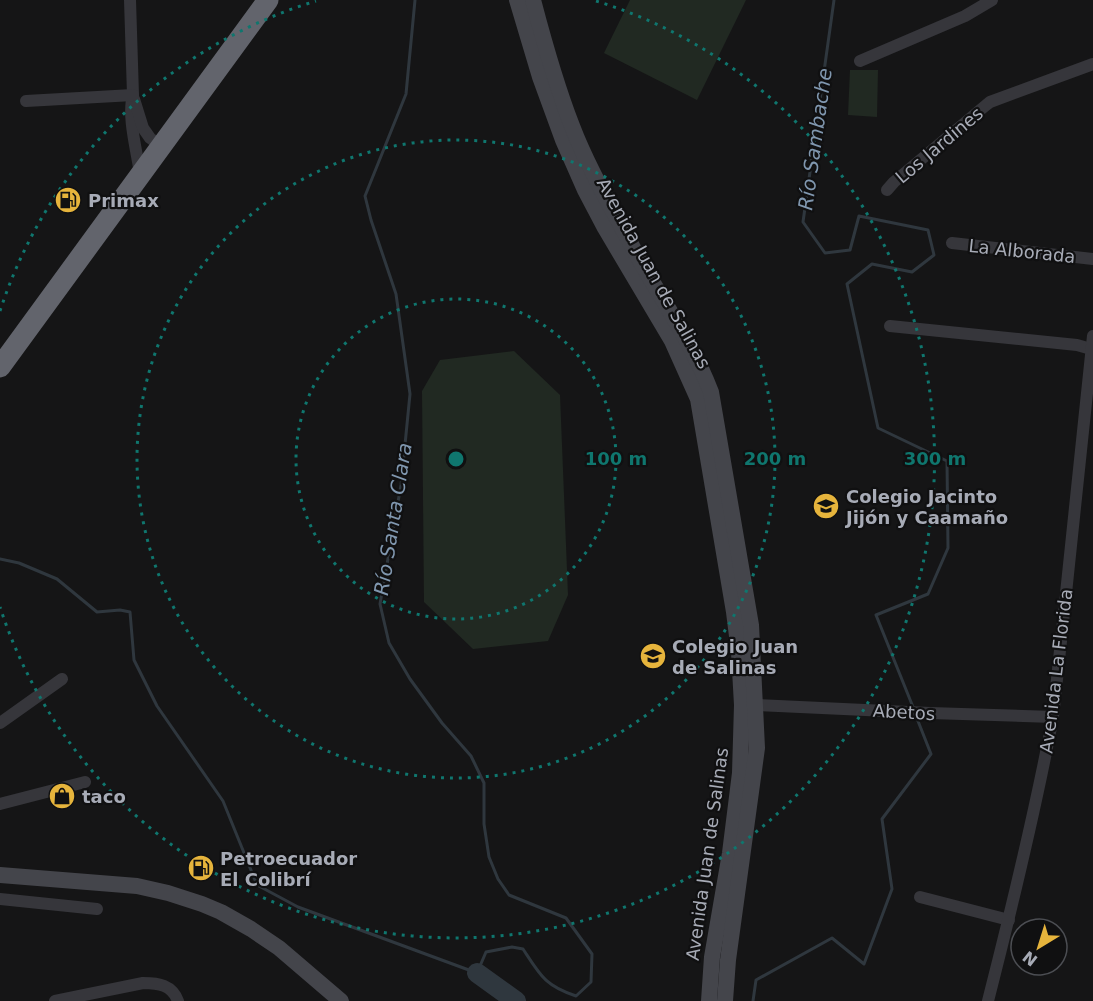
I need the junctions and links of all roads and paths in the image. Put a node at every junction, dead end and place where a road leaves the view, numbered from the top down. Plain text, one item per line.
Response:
1 (130, 0) edge
2 (268, 0) edge
3 (517, 0) edge
4 (533, 0) edge
5 (992, 0) edge
6 (860, 61) dead end
7 (1093, 64) edge
8 (133, 95) junction
9 (26, 101) dead end
10 (161, 147) junction
11 (140, 175) junction
12 (887, 190) dead end
13 (951, 243) dead end
14 (1093, 259) edge
15 (890, 326) dead end
16 (1093, 336) edge
17 (1091, 349) junction
18 (0, 367) edge
19 (741, 611) junction
20 (62, 679) dead end
21 (756, 705) junction
22 (1053, 717) junction
23 (0, 723) edge
24 (85, 782) dead end
25 (0, 804) edge
26 (0, 875) edge
27 (920, 897) dead end
28 (0, 899) edge
29 (97, 909) dead end
30 (1010, 917) edge
31 (1009, 920) joint
32 (55, 1001) edge
33 (178, 1001) edge
34 (341, 1001) edge
35 (709, 1001) edge
36 (725, 1001) edge
37 (988, 1001) edge

1 - 8 street
2 - 10 highway
3 - 19 main road, Avenida Juan de Salinas
4 - 19 main road, Avenida Juan de Salinas
5 - 6 street
7 - 12 street, Los Jardines
8 - 9 street
8 - 10 street
8 - 11 street
10 - 11 highway
11 - 18 highway
13 - 14 street, La Alborada
15 - 17 street
16 - 17 street, Avenida La Florida
17 - 22 street, Avenida La Florida
19 - 21 main road, Avenida Juan de Salinas
19 - 35 main road, Avenida Juan de Salinas
20 - 23 street
21 - 22 street, Abetos
21 - 36 main road, Avenida Juan de Salinas
22 - 30 street, Avenida La Florida
24 - 25 street
26 - 34 main road
27 - 31 street
28 - 29 street
31 - 37 street, Avenida La Florida
32 - 33 street

